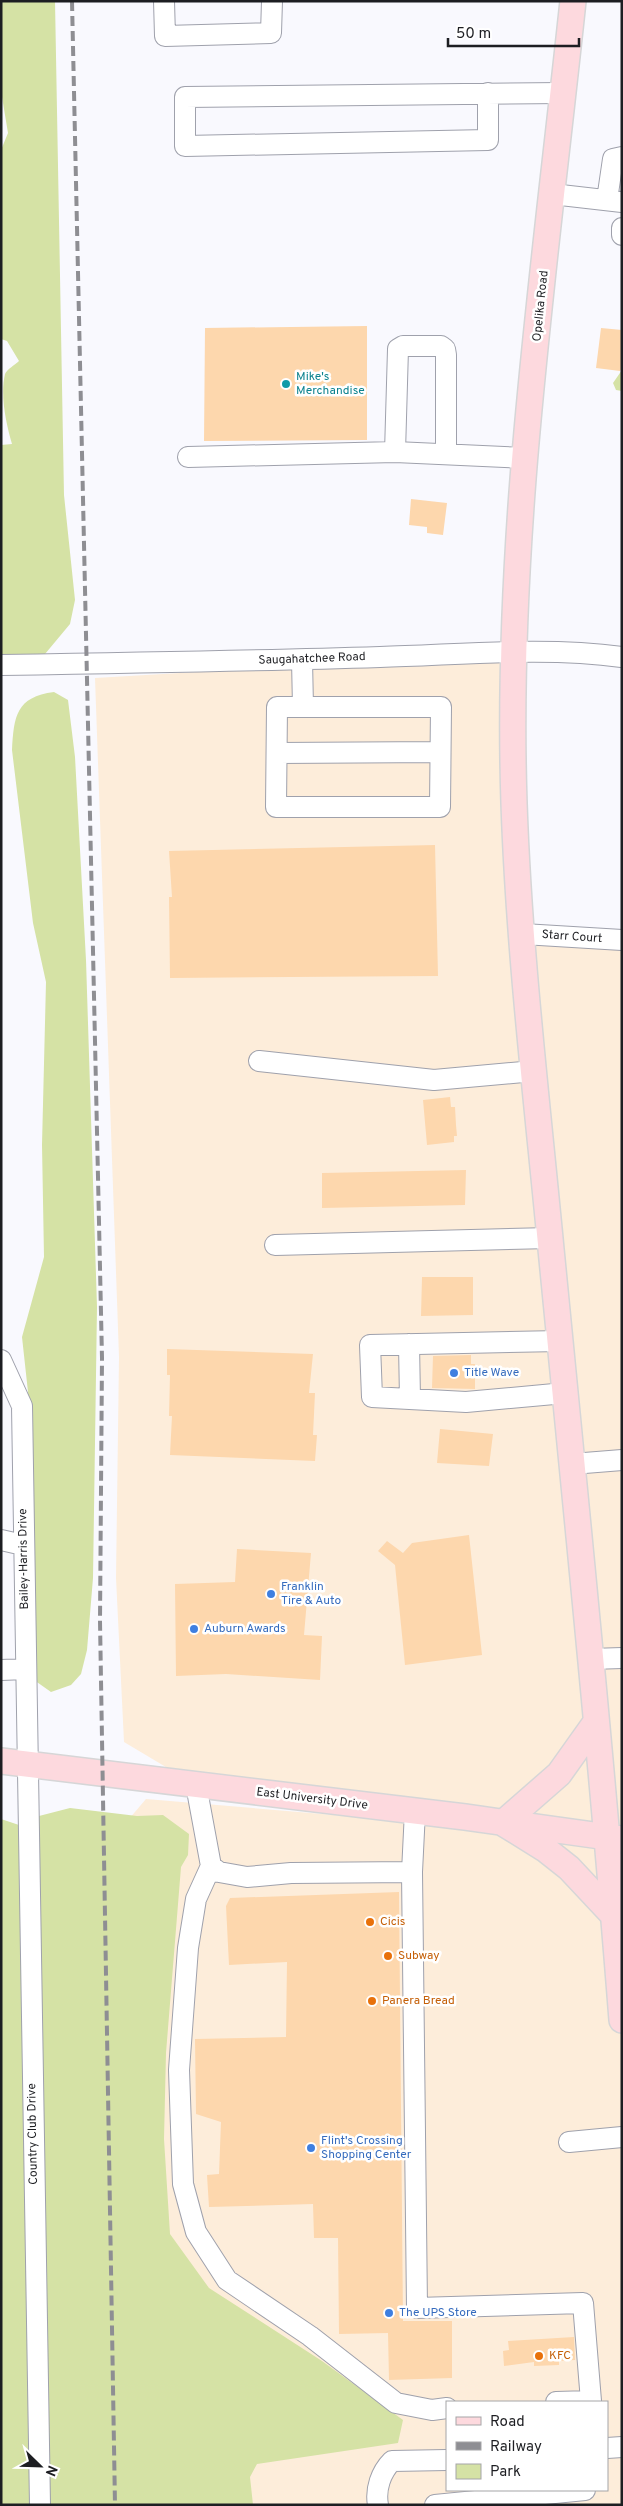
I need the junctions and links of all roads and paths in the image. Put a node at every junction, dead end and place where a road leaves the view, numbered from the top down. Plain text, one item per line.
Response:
1 (164, 1) edge
2 (272, 1) edge
3 (573, 1) edge
4 (488, 93) junction
5 (563, 93) junction
6 (622, 157) edge
7 (552, 194) junction
8 (614, 201) edge
9 (622, 228) edge
10 (622, 235) edge
11 (395, 452) junction
12 (446, 453) junction
13 (188, 457) dead end
14 (525, 458) junction
15 (514, 654) junction
16 (622, 657) edge
17 (302, 660) junction
18 (1, 665) edge
19 (303, 707) junction
20 (440, 752) junction
21 (277, 753) junction
22 (522, 934) junction
23 (622, 940) edge
24 (259, 1061) dead end
25 (534, 1071) junction
26 (550, 1238) junction
27 (275, 1245) dead end
28 (560, 1341) junction
29 (409, 1344) junction
30 (1, 1360) edge
31 (565, 1394) junction
32 (410, 1399) junction
33 (622, 1460) edge
34 (572, 1464) junction
35 (1, 1540) edge
36 (24, 1545) junction
37 (622, 1658) edge
38 (591, 1659) junction
39 (26, 1669) junction
40 (1, 1670) edge
41 (596, 1722) junction
42 (1, 1761) edge
43 (28, 1763) junction
44 (196, 1785) junction
45 (415, 1811) junction
46 (503, 1823) junction
47 (615, 1838) edge
48 (211, 1866) junction
49 (412, 1872) junction
50 (614, 1916) junction
51 (620, 1963) edge
52 (622, 2020) edge
53 (622, 2137) edge
54 (569, 2142) dead end
55 (574, 2401) edge
56 (446, 2408) edge
57 (622, 2447) edge
58 (608, 2448) edge
59 (446, 2460) edge
60 (575, 2491) edge
61 (585, 2491) edge
62 (40, 2505) edge
63 (378, 2505) edge
64 (435, 2505) edge
65 (587, 2505) edge

1 - 2 street
3 - 5 main road, Opelika Road
4 - 4 street
4 - 5 street
5 - 7 main road, Opelika Road
6 - 8 street
7 - 8 street
7 - 14 main road, Opelika Road
9 - 10 street
11 - 12 street
11 - 12 street
11 - 13 street
12 - 14 street
14 - 15 main road, Opelika Road
15 - 16 street, Saugahatchee Road
15 - 17 street, Saugahatchee Road
15 - 22 main road, Opelika Road
17 - 18 street, Saugahatchee Road
17 - 19 street
19 - 20 street
19 - 21 street
20 - 21 street
20 - 21 street
22 - 23 street, Starr Court
22 - 25 main road, Opelika Road
24 - 25 street
25 - 26 main road, Opelika Road
26 - 27 street
26 - 28 main road, Opelika Road
28 - 29 street
28 - 31 main road, Opelika Road
29 - 32 street
29 - 32 street
30 - 36 street, Bailey-Harris Drive
31 - 32 street
31 - 34 main road, Opelika Road
33 - 34 street
34 - 38 main road, Opelika Road
35 - 36 street
36 - 39 street, Bailey-Harris Drive
37 - 38 street
38 - 41 main road, Opelika Road
39 - 40 street
39 - 43 street, Bailey-Harris Drive
41 - 46 main road
41 - 47 main road, Opelika Road
42 - 43 main road, East University Drive
43 - 44 main road, East University Drive
43 - 62 street, Country Club Drive
44 - 45 main road, East University Drive
44 - 48 street
45 - 46 main road, East University Drive
45 - 49 street
46 - 47 main road, East University Drive
46 - 50 main road
47 - 50 main road
48 - 49 street
48 - 56 street
49 - 55 street
50 - 51 main road
51 - 52 main road
53 - 54 street
57 - 58 street
59 - 63 street
60 - 64 street
61 - 65 street

